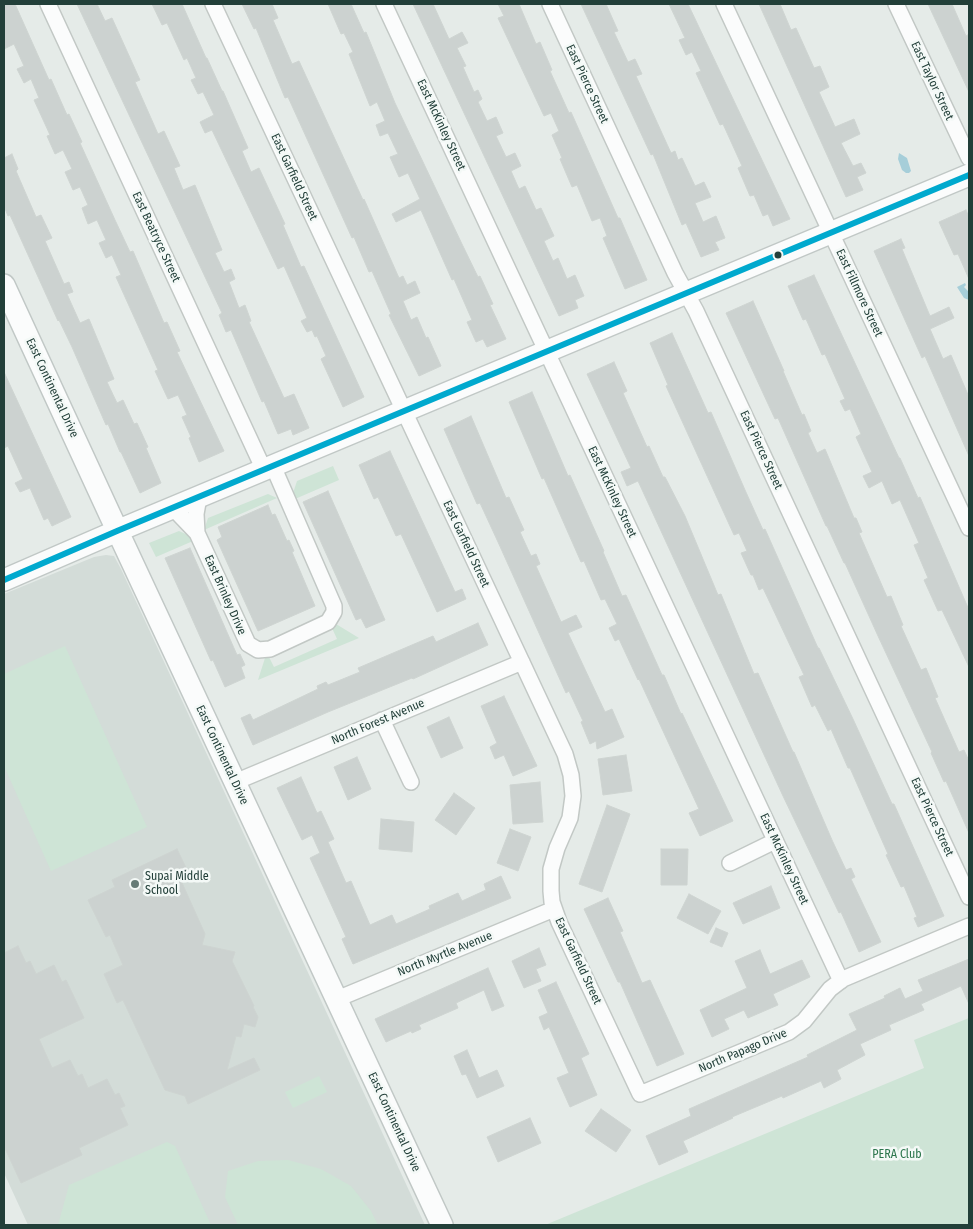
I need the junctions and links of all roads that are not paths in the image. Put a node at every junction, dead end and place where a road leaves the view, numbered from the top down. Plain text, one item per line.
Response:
1 (48, 4) edge
2 (213, 4) edge
3 (384, 4) edge
4 (550, 4) edge
5 (724, 4) edge
6 (896, 4) edge
7 (969, 158) edge
8 (969, 175) edge
9 (831, 232) junction
10 (4, 284) edge
11 (687, 293) junction
12 (546, 352) junction
13 (404, 411) junction
14 (269, 468) junction
15 (199, 497) junction
16 (173, 508) junction
17 (969, 528) edge
18 (117, 531) junction
19 (198, 534) junction
20 (4, 580) edge
21 (258, 650) joint
22 (522, 662) junction
23 (382, 720) junction
24 (235, 782) junction
25 (410, 782) dead end
26 (775, 841) junction
27 (730, 863) dead end
28 (969, 897) edge
29 (554, 909) junction
30 (969, 926) edge
31 (841, 981) junction
32 (336, 999) junction
33 (640, 1094) joint
34 (442, 1225) edge

1 - 14 street, East Beatryce Street
2 - 13 street, East Garfield Street
3 - 12 street, East McKinley Street
4 - 11 street, East Pierce Street
5 - 9 street, East Fillmore Street
6 - 7 street, East Taylor Street
8 - 9 street
9 - 11 street
9 - 17 street, East Fillmore Street
10 - 18 street, East Continental Drive
11 - 12 street
11 - 28 street, East Pierce Street
12 - 13 street
12 - 26 street, East McKinley Street
13 - 14 street
13 - 22 street, East Garfield Street
14 - 15 street
14 - 21 street, East Beatryce Street
15 - 16 street
15 - 19 street, East Brinley Drive
16 - 18 street
16 - 19 street, East Brinley Drive
18 - 20 street
18 - 24 street, East Continental Drive
19 - 21 street, East Brinley Drive
22 - 23 street, North Forest Avenue
22 - 29 street, East Garfield Street
23 - 24 street, North Forest Avenue
23 - 25 street
24 - 32 street, East Continental Drive
26 - 27 street
26 - 31 street, East McKinley Street
29 - 32 street, North Myrtle Avenue
29 - 33 street, East Garfield Street
30 - 31 street, North Papago Drive
31 - 33 street, North Papago Drive
32 - 34 street, East Continental Drive

